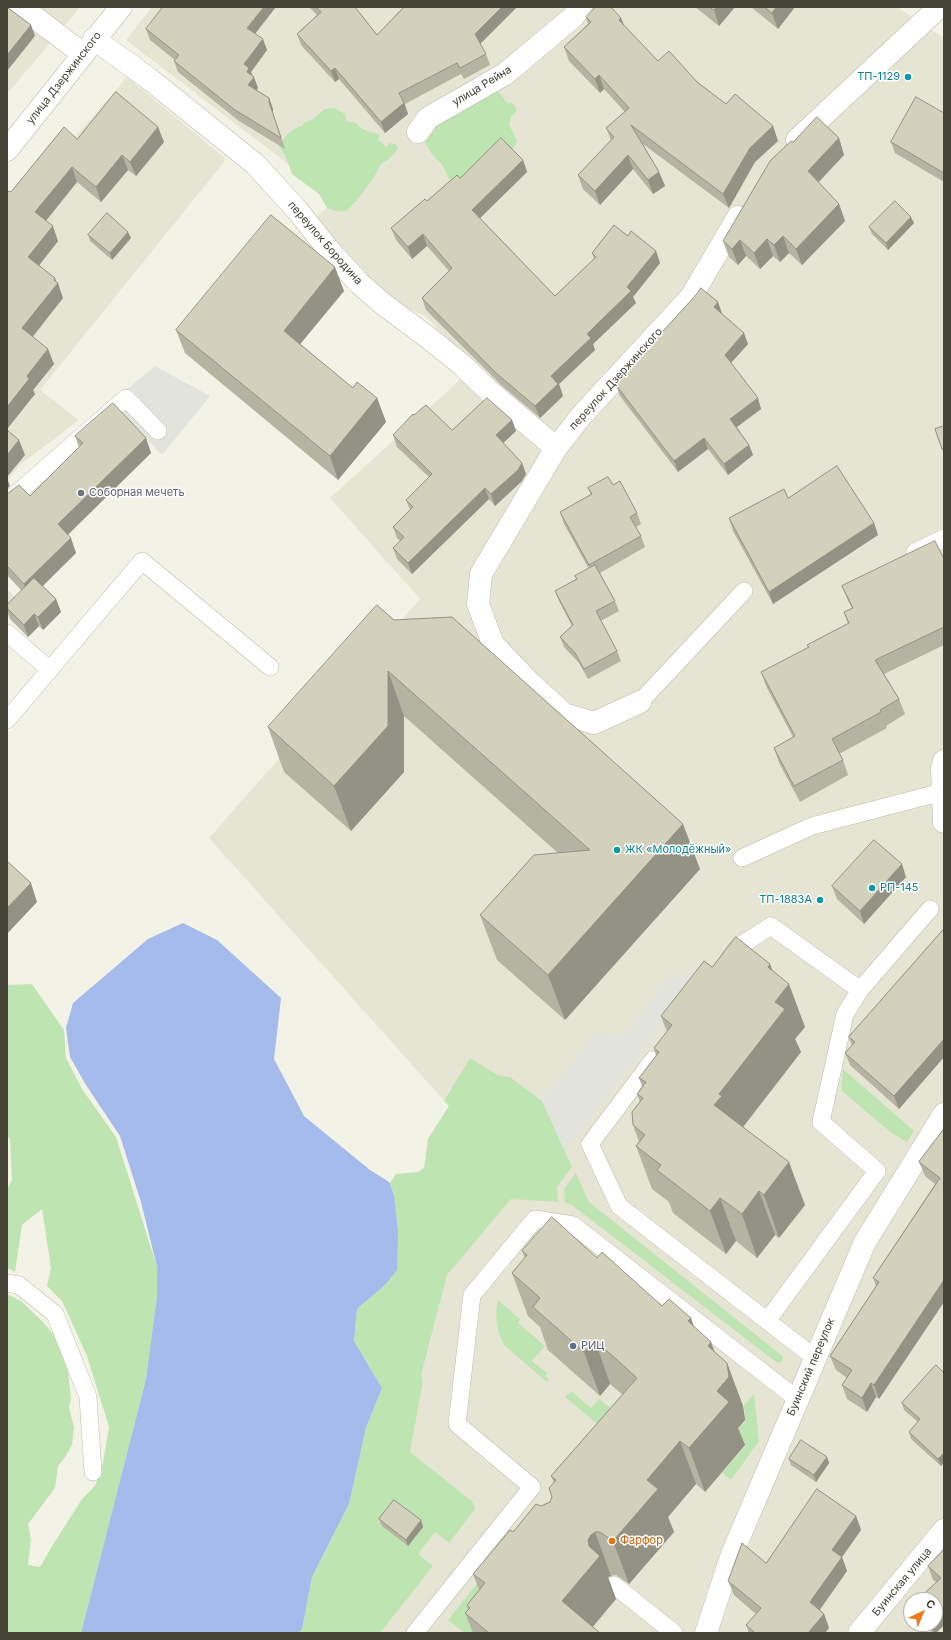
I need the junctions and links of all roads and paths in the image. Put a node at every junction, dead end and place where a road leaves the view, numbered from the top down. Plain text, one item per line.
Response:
1 (21, 7) edge
2 (121, 7) edge
3 (581, 7) edge
4 (938, 10) edge
5 (89, 47) junction
6 (418, 132) dead end
7 (7, 150) edge
8 (783, 153) edge
9 (746, 203) edge
10 (158, 431) dead end
11 (556, 448) junction
12 (7, 502) edge
13 (944, 538) edge
14 (914, 552) edge
15 (744, 591) dead end
16 (7, 632) edge
17 (270, 667) dead end
18 (50, 669) junction
19 (640, 702) joint
20 (7, 720) edge
21 (944, 761) edge
22 (942, 792) junction
23 (944, 822) edge
24 (742, 858) dead end
25 (930, 909) dead end
26 (719, 972) edge
27 (860, 990) junction
28 (662, 1049) edge
29 (944, 1114) edge
30 (7, 1283) edge
31 (767, 1321) junction
32 (815, 1358) junction
33 (797, 1399) junction
34 (93, 1472) dead end
35 (944, 1530) edge
36 (614, 1585) edge
37 (863, 1631) edge
38 (415, 1633) edge
39 (674, 1633) edge
40 (706, 1633) edge

1 - 5 street, переулок Бородина
2 - 5 street, улица Дзержинского
3 - 6 street, улица Рейна
4 - 8 street
5 - 7 street, улица Дзержинского
5 - 11 street, переулок Бородина
9 - 11 street, переулок Дзержинского
10 - 12 lane
11 - 19 street, переулок Дзержинского
13 - 14 lane
15 - 19 lane
16 - 18 lane
17 - 18 lane
18 - 20 lane
21 - 22 street
22 - 23 street
22 - 24 lane
25 - 27 lane
26 - 27 lane
27 - 31 lane
28 - 31 lane
29 - 32 street, Буинский переулок
30 - 34 lane
31 - 32 lane
32 - 33 street, Буинский переулок
33 - 38 lane
33 - 40 street, Буинский переулок
35 - 37 street, Буинская улица
36 - 39 lane

